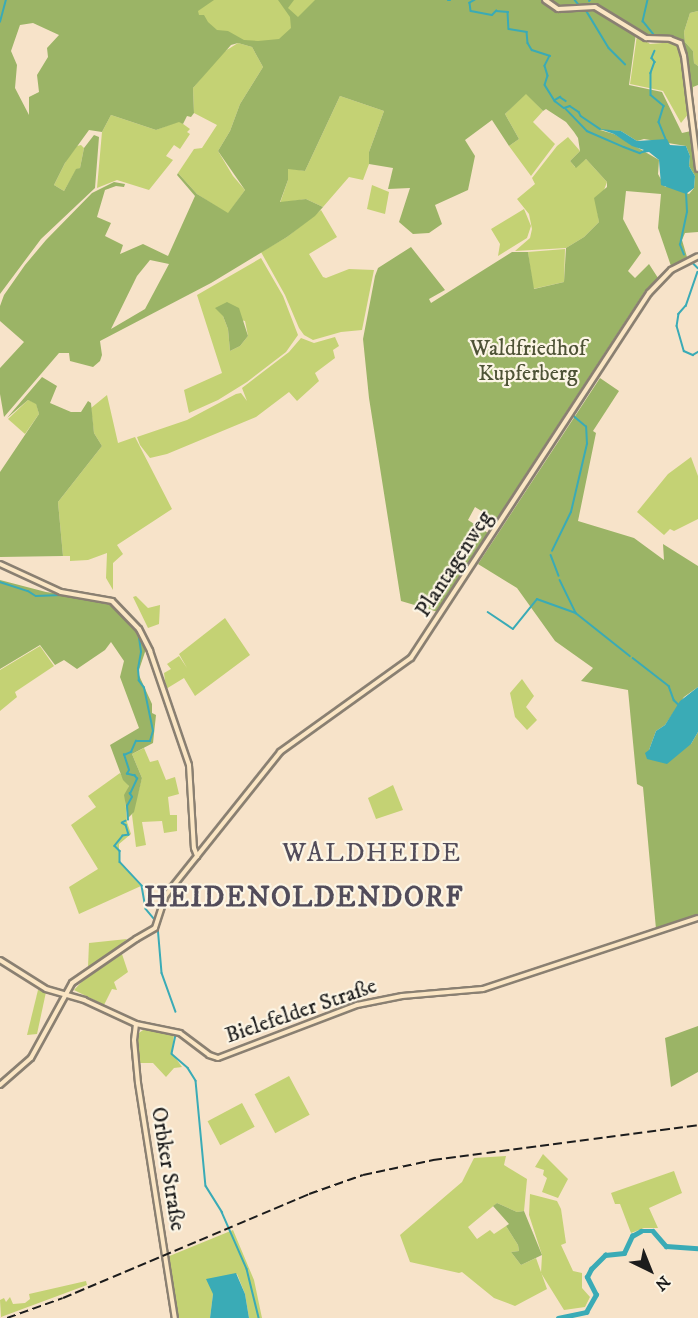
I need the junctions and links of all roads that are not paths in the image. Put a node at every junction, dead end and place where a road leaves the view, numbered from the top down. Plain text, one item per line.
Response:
1 (545, 0) edge
2 (698, 169) edge
3 (698, 256) edge
4 (0, 564) edge
5 (198, 857) junction
6 (698, 918) edge
7 (0, 960) edge
8 (63, 994) junction
9 (136, 1024) junction
10 (0, 1085) edge
11 (175, 1318) edge

1 - 2 main road
3 - 5 main road, Plantagenweg
4 - 5 main road
5 - 8 main road, Plantagenweg
6 - 9 main road, Bielefelder Straße
7 - 8 main road, Bielefelder Straße
8 - 9 main road, Bielefelder Straße
8 - 10 main road
9 - 11 main road, Orbker Straße

